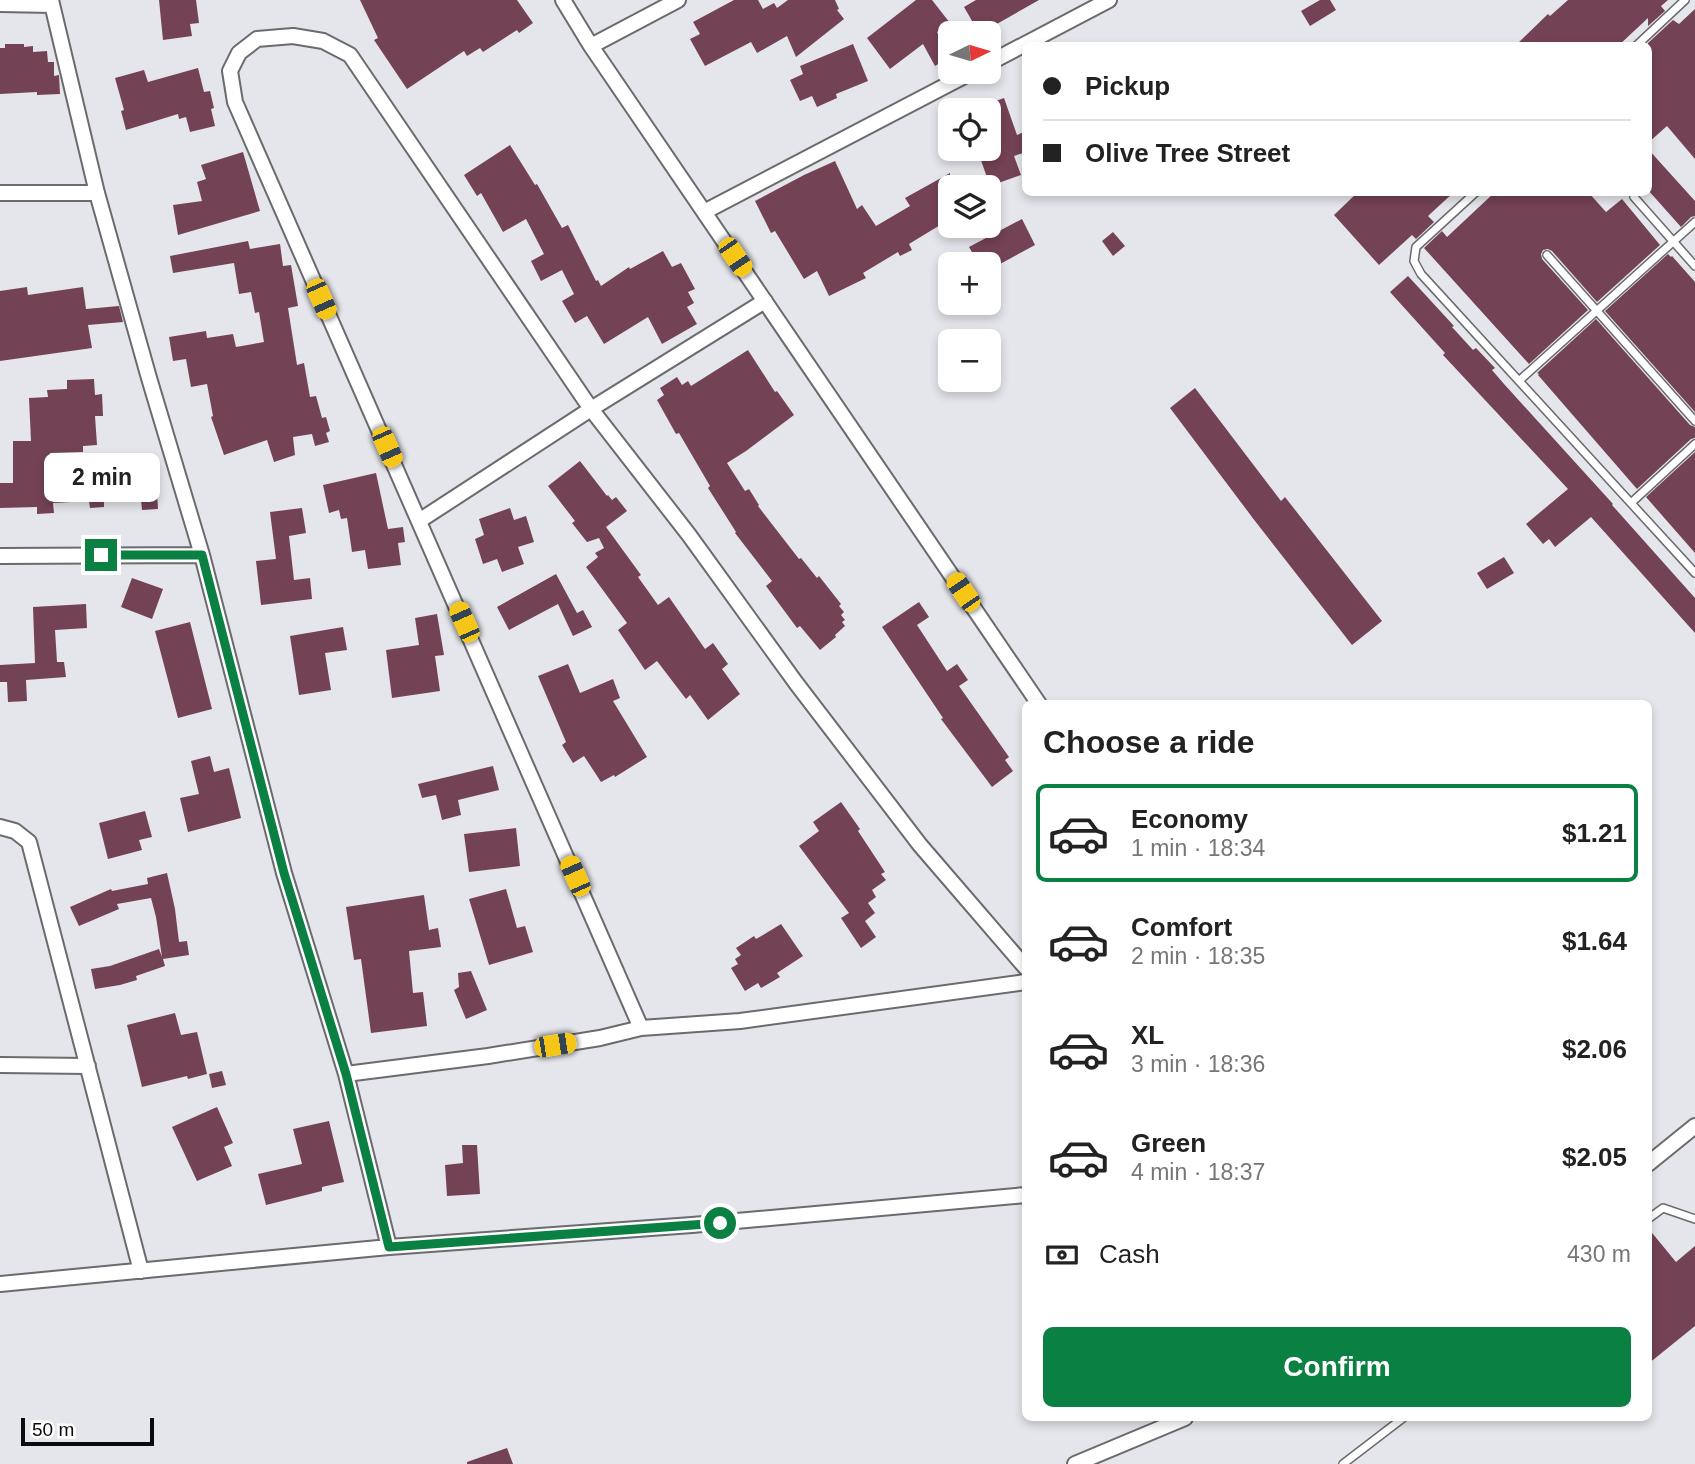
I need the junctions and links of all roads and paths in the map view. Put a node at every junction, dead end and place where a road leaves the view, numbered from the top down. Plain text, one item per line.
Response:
1 (563, 0) edge
2 (678, 0) edge
3 (1109, 0) edge
4 (1685, 0) edge
5 (51, 2) edge
6 (0, 4) edge
7 (1029, 42) edge
8 (1640, 42) edge
9 (592, 46) junction
10 (1022, 46) edge
11 (1001, 57) edge
12 (949, 84) edge
13 (0, 192) edge
14 (97, 193) junction
15 (1472, 196) edge
16 (1634, 197) dead end
17 (704, 212) junction
18 (1695, 222) edge
19 (1673, 242) junction
20 (1546, 255) dead end
21 (1695, 266) edge
22 (765, 301) junction
23 (1596, 310) junction
24 (1520, 380) junction
25 (591, 409) junction
26 (1695, 421) edge
27 (1695, 444) edge
28 (1631, 503) junction
29 (419, 521) junction
30 (202, 555) junction
31 (0, 556) edge
32 (1695, 573) edge
33 (1036, 700) edge
34 (0, 827) edge
35 (1022, 963) edge
36 (1022, 983) edge
37 (641, 1028) junction
38 (0, 1065) edge
39 (88, 1066) junction
40 (346, 1074) junction
41 (1695, 1126) edge
42 (1652, 1161) edge
43 (1022, 1195) edge
44 (1652, 1216) edge
45 (1695, 1219) edge
46 (389, 1247) junction
47 (141, 1271) junction
48 (0, 1284) edge
49 (1178, 1421) edge
50 (1399, 1421) edge
51 (1075, 1464) edge
52 (1343, 1464) edge

1 - 9 street
2 - 9 street
3 - 7 street
4 - 8 lane
5 - 6 street
5 - 14 street
9 - 17 street
10 - 11 street
12 - 17 street
13 - 14 street
14 - 30 street
15 - 24 lane
16 - 19 lane
17 - 22 street
18 - 19 lane
19 - 21 lane
19 - 23 lane
20 - 23 lane
22 - 25 street
22 - 33 street
23 - 24 lane
23 - 26 lane
24 - 28 lane
25 - 29 street
25 - 29 street
25 - 35 street
27 - 28 lane
28 - 32 lane
29 - 37 street
30 - 31 street
30 - 40 street
34 - 39 street
36 - 37 street
37 - 40 street
38 - 39 street
39 - 47 street
40 - 46 street
41 - 42 street
43 - 46 street
44 - 45 lane
46 - 47 street
47 - 48 street
49 - 51 street
50 - 52 lane

